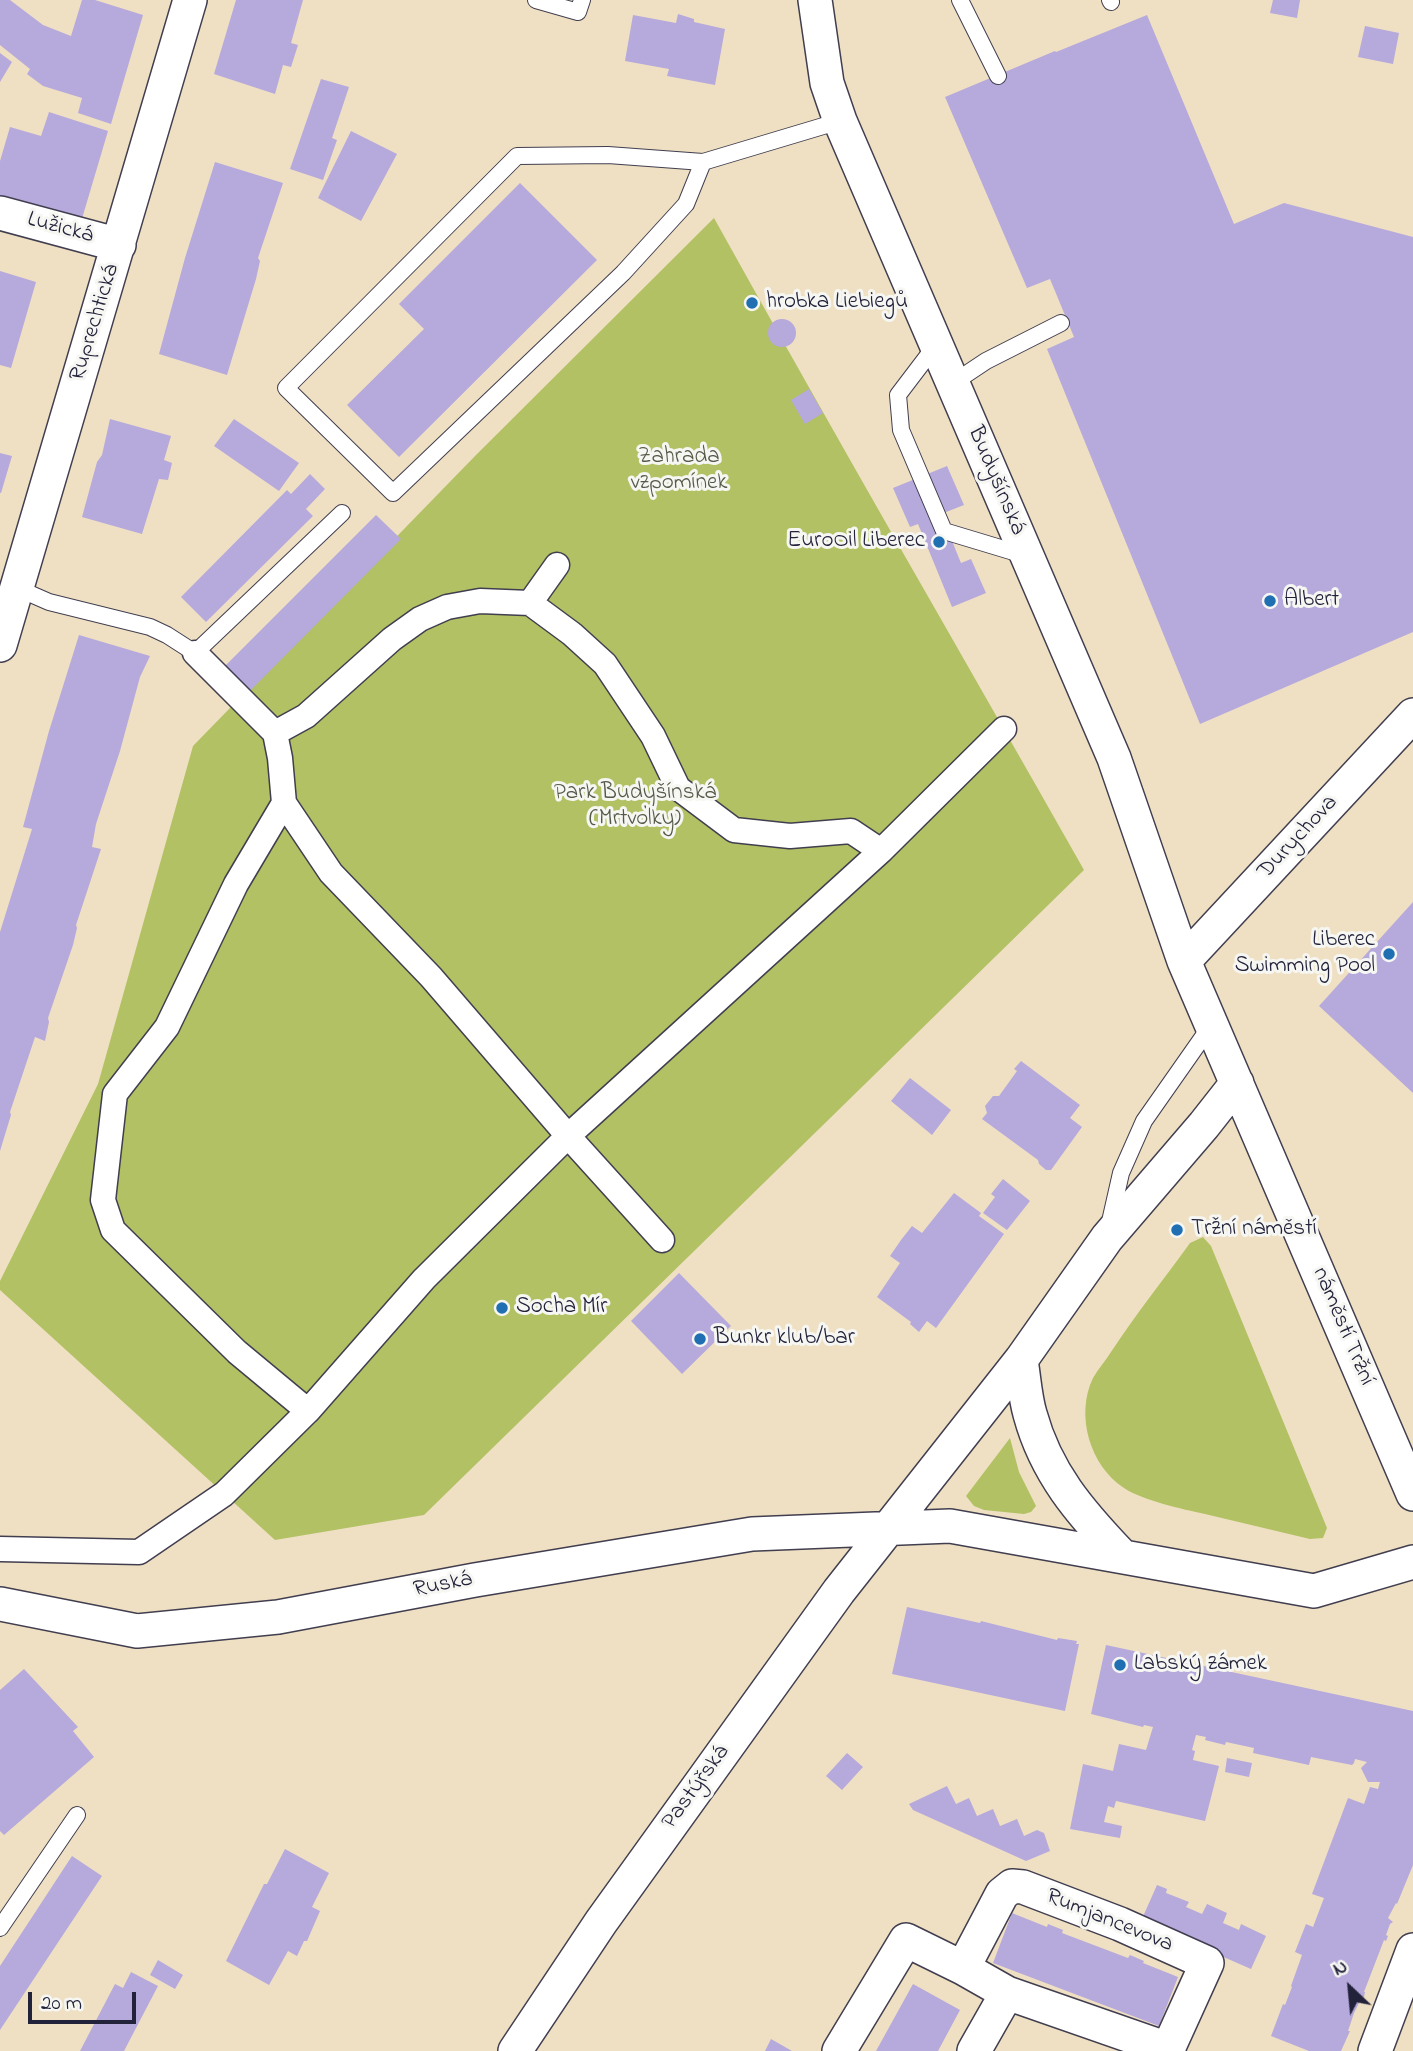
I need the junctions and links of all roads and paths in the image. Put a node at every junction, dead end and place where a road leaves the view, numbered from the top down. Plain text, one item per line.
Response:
1 (190, 0) edge
2 (536, 0) edge
3 (582, 0) edge
4 (814, 0) edge
5 (960, 0) edge
6 (998, 76) dead end
7 (840, 121) junction
8 (703, 162) junction
9 (0, 213) edge
10 (119, 245) junction
11 (1061, 323) dead end
12 (936, 345) junction
13 (953, 383) junction
14 (342, 513) dead end
15 (1027, 556) junction
16 (557, 565) dead end
17 (17, 588) junction
18 (530, 603) junction
19 (0, 645) edge
20 (195, 653) junction
21 (1413, 715) edge
22 (1004, 729) dead end
23 (275, 733) junction
24 (284, 803) junction
25 (881, 851) junction
26 (1184, 961) junction
27 (1212, 1024) junction
28 (1237, 1083) junction
29 (568, 1136) junction
30 (1107, 1238) junction
31 (662, 1240) dead end
32 (1021, 1360) junction
33 (308, 1412) junction
34 (1413, 1494) edge
35 (887, 1530) junction
36 (0, 1549) edge
37 (1121, 1555) junction
38 (1413, 1562) edge
39 (0, 1604) edge
40 (77, 1815) dead end
41 (0, 1928) edge
42 (1413, 1951) edge
43 (964, 1968) junction
44 (1007, 1993) junction
45 (1169, 2050) edge
46 (515, 2051) edge
47 (839, 2051) edge
48 (974, 2051) edge
49 (1375, 2051) edge

1 - 10 street, Ruprechtická
2 - 3 lane
4 - 7 street, Budyšínská
5 - 6 lane
7 - 8 lane
7 - 12 street, Budyšínská
8 - 8 lane
9 - 10 street, Lužická
10 - 17 street, Ruprechtická
11 - 13 lane
12 - 13 street, Budyšínská
12 - 15 lane
13 - 15 street, Budyšínská
14 - 20 lane
15 - 26 street, Budyšínská
16 - 18 street
17 - 19 street, Ruprechtická
17 - 20 lane
18 - 23 street
18 - 25 street
20 - 23 street
21 - 26 street, Durychova
22 - 25 street
23 - 24 street
24 - 29 street
24 - 33 street
25 - 29 street
26 - 27 street, náměstí Tržní
27 - 28 street, náměstí Tržní
27 - 30 lane
28 - 30 street
28 - 34 street, náměstí Tržní
29 - 31 street
29 - 33 street
30 - 32 street
32 - 35 street
32 - 37 street
33 - 36 street
35 - 37 street
35 - 39 street, Ruská
35 - 46 street, Pastýřská
37 - 38 street
40 - 41 lane
42 - 49 street
43 - 44 street, Rumjancevova
43 - 45 street, Rumjancevova
43 - 47 street, Rumjancevova
44 - 45 street, Rumjancevova
44 - 48 street

